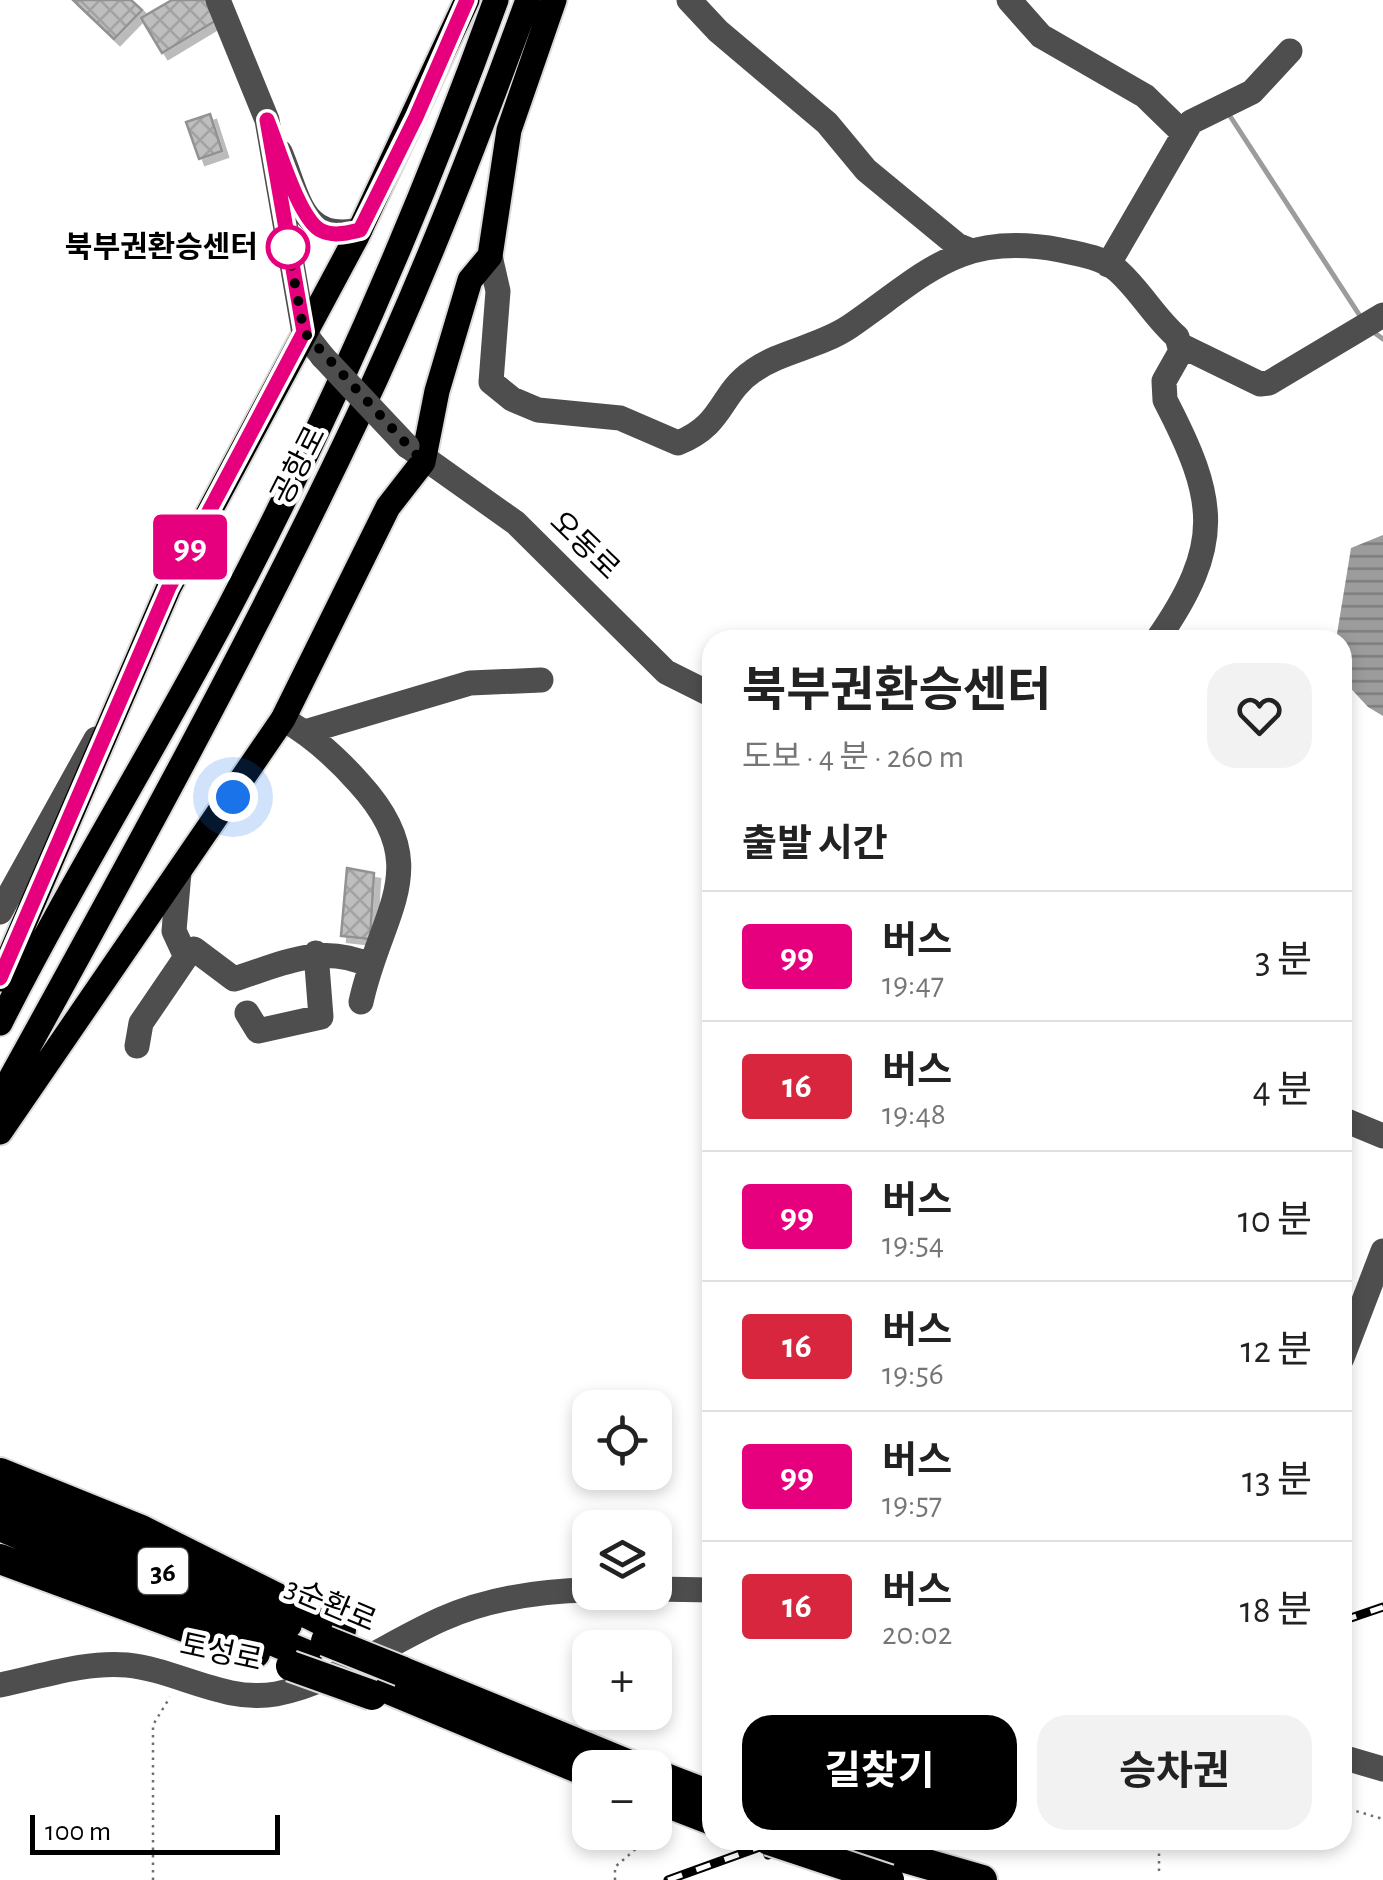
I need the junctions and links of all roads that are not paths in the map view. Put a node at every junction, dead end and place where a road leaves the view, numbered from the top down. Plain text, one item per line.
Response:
1 (218, 0) edge
2 (467, 0) edge
3 (496, 0) edge
4 (528, 0) edge
5 (554, 0) edge
6 (689, 0) edge
7 (1009, 0) edge
8 (1290, 51) dead end
9 (267, 120) junction
10 (1184, 134) junction
11 (360, 230) junction
12 (972, 251) junction
13 (490, 256) junction
14 (1108, 265) junction
15 (1383, 315) edge
16 (304, 332) junction
17 (1180, 344) junction
18 (415, 454) junction
19 (1164, 630) edge
20 (541, 680) dead end
21 (702, 690) edge
22 (112, 714) junction
23 (282, 719) junction
24 (306, 732) junction
25 (179, 872) junction
26 (0, 912) edge
27 (316, 953) junction
28 (186, 957) junction
29 (369, 965) junction
30 (0, 978) edge
31 (362, 1002) dead end
32 (248, 1014) dead end
33 (0, 1024) edge
34 (137, 1046) dead end
35 (0, 1098) edge
36 (1352, 1123) edge
37 (0, 1132) edge
38 (1383, 1136) edge
39 (1383, 1252) edge
40 (1352, 1332) edge
41 (0, 1473) edge
42 (0, 1501) edge
43 (0, 1526) edge
44 (0, 1559) edge
45 (672, 1589) edge
46 (702, 1590) edge
47 (572, 1591) edge
48 (316, 1648) junction
49 (391, 1679) junction
50 (0, 1685) edge
51 (590, 1750) edge
52 (1352, 1760) edge
53 (572, 1765) edge
54 (1383, 1769) edge
55 (672, 1780) edge
56 (702, 1792) edge
57 (672, 1805) edge
58 (702, 1816) edge
59 (799, 1850) edge
60 (878, 1850) edge
61 (889, 1880) edge
62 (982, 1880) edge

1 - 9 street
2 - 11 main road
3 - 33 main road, 공항로
4 - 35 main road, 공항로
5 - 13 main road
6 - 12 street
7 - 10 street
8 - 10 street
9 - 11 street
9 - 16 street
10 - 14 street
11 - 16 main road
12 - 13 street
12 - 14 street
13 - 18 main road
14 - 17 street
15 - 17 street
16 - 18 street, 오동로, bridge
16 - 22 main road
17 - 19 street
18 - 21 street, 오동로
18 - 23 main road
20 - 24 street
22 - 26 street
22 - 30 main road
23 - 24 street
23 - 25 main road
24 - 29 street
25 - 28 street
25 - 37 main road
27 - 28 street
27 - 29 street
27 - 32 street
28 - 34 street
29 - 31 street
36 - 38 street
39 - 40 street
41 - 48 highway
42 - 48 highway, 3순환로 / 36
43 - 48 highway, 3순환로 / 36
44 - 48 highway
45 - 46 street
47 - 50 street, 토성로
48 - 49 highway
48 - 49 highway, 3순환로 / 36
49 - 51 highway
49 - 53 highway, 3순환로 / 36
52 - 54 street
55 - 56 highway, bridge
57 - 58 highway, bridge
59 - 61 highway, bridge
60 - 62 highway

